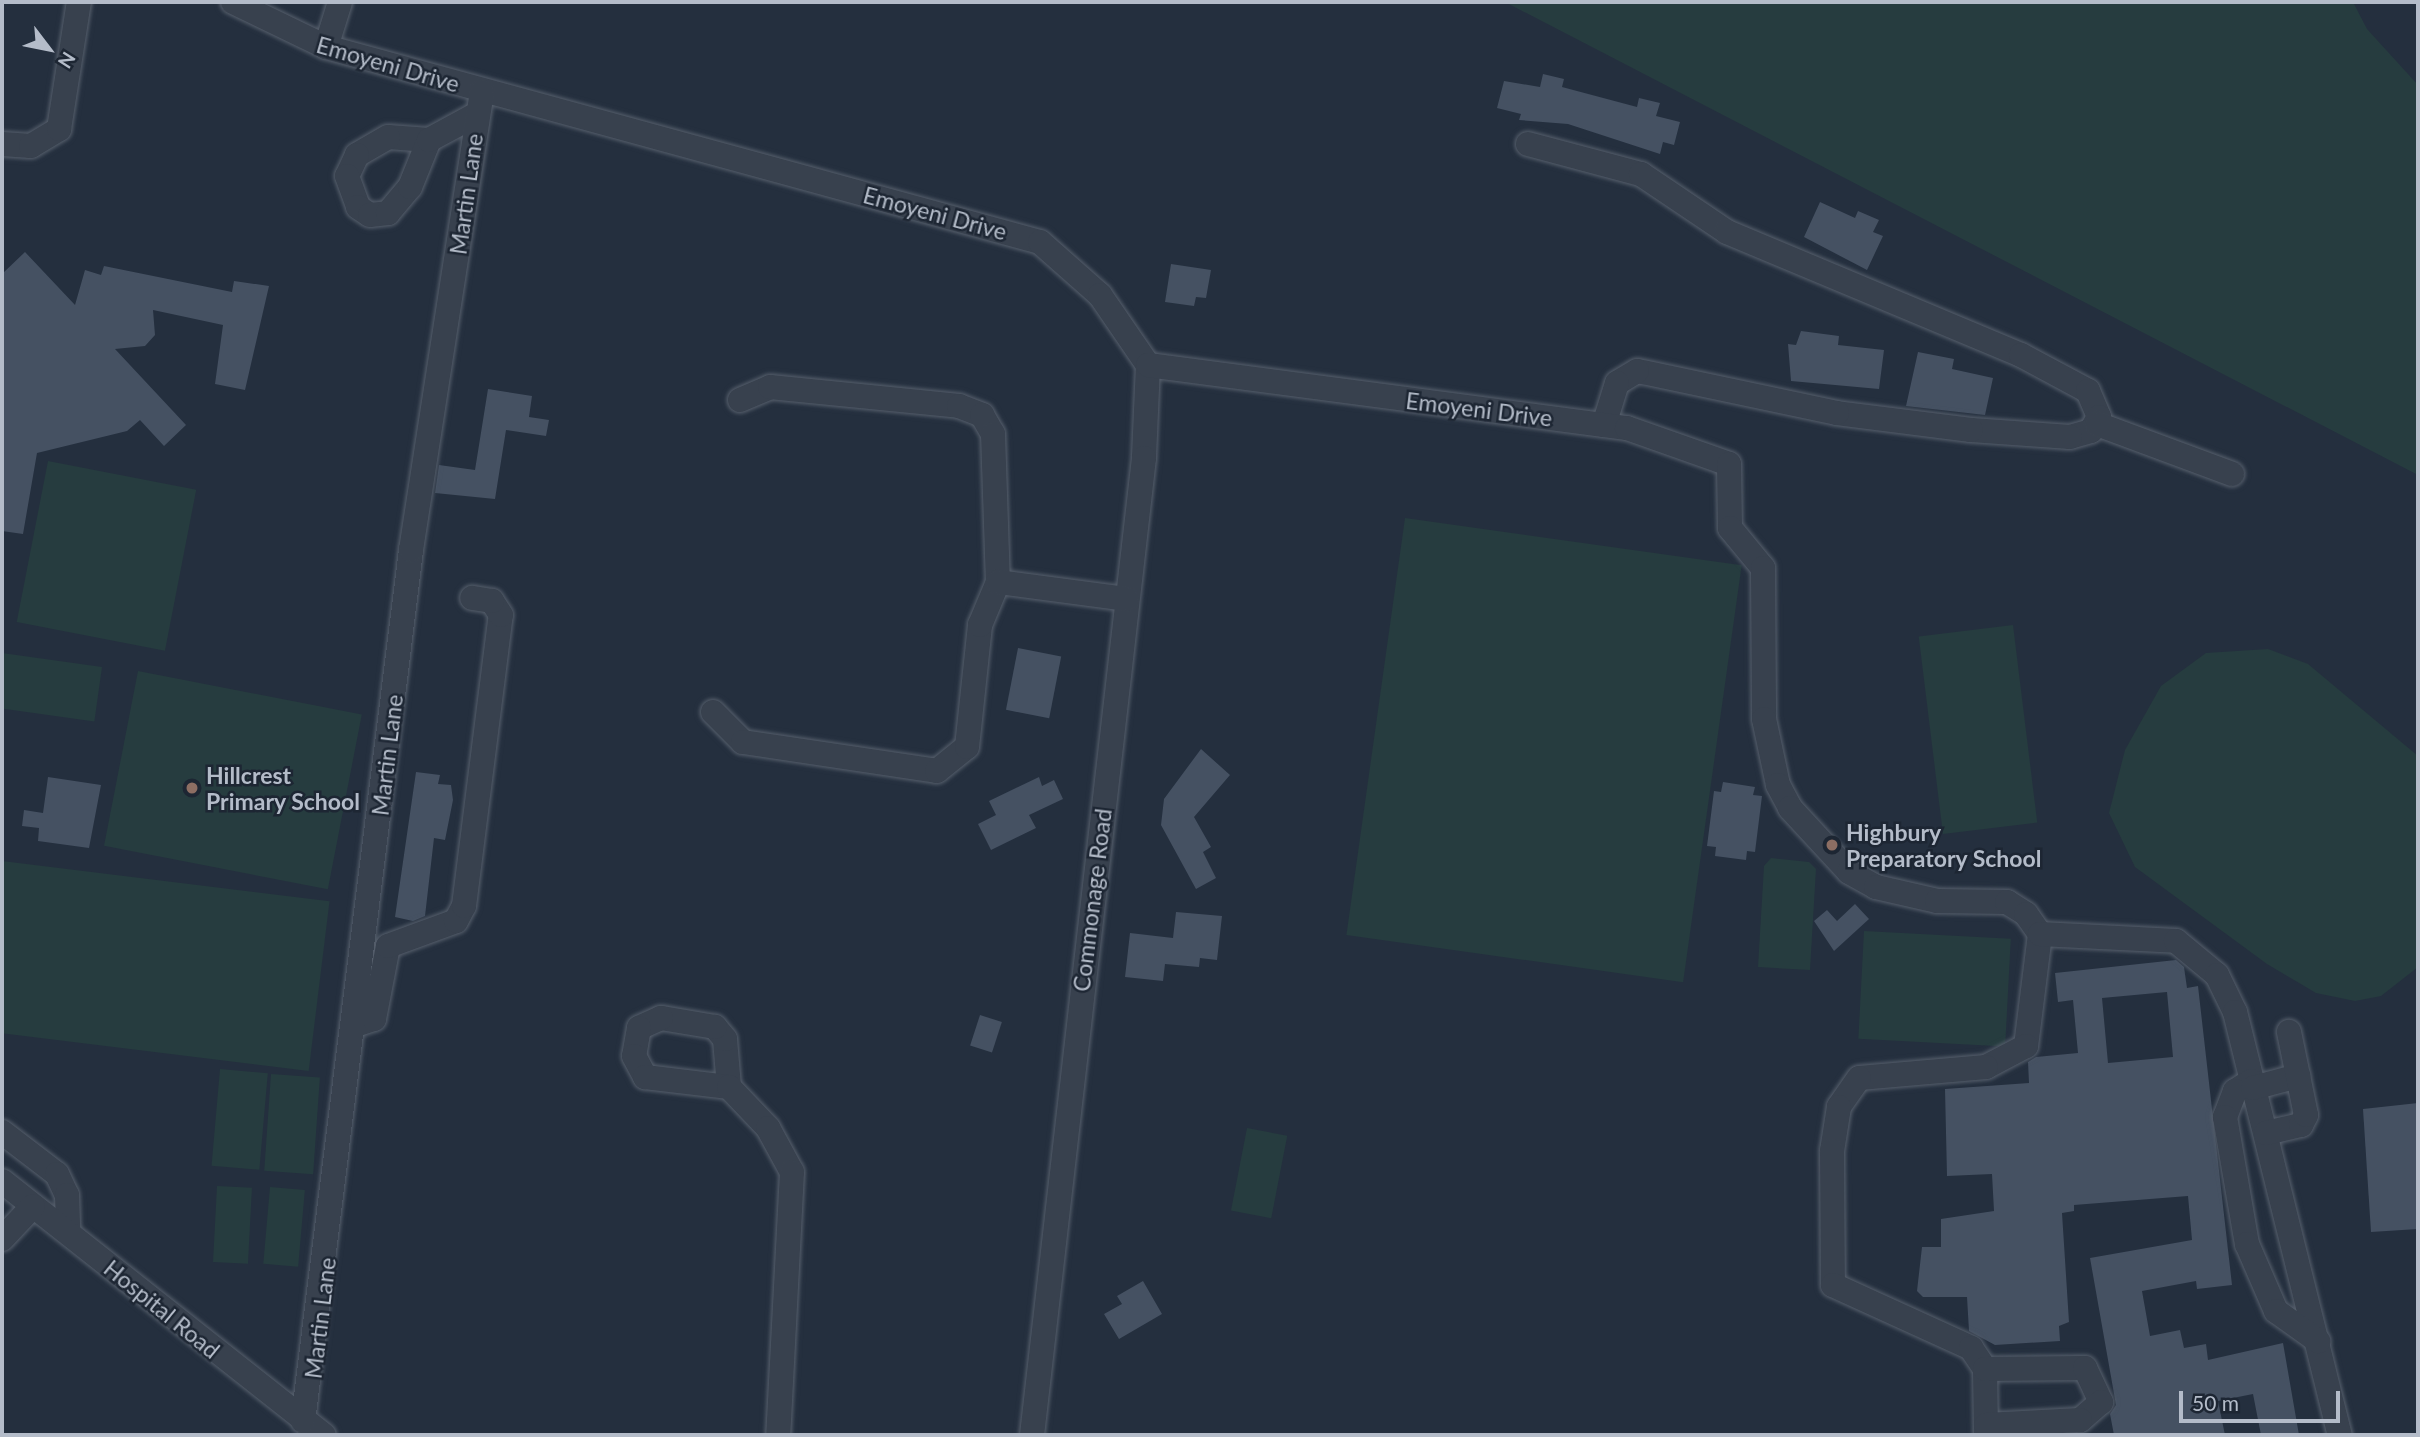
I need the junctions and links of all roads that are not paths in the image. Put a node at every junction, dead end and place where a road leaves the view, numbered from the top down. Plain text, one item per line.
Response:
1 (79, 2) edge
2 (233, 2) edge
3 (340, 2) edge
4 (326, 47) junction
5 (479, 102) junction
6 (429, 140) dead end
7 (2, 144) edge
8 (1528, 144) dead end
9 (1147, 365) junction
10 (740, 400) dead end
11 (2097, 424) junction
12 (1604, 425) junction
13 (2232, 474) dead end
14 (998, 582) junction
15 (472, 598) dead end
16 (1127, 599) junction
17 (713, 712) dead end
18 (2039, 934) junction
19 (355, 1025) junction
20 (2289, 1032) dead end
21 (2298, 1076) junction
22 (2252, 1085) junction
23 (729, 1087) dead end
24 (2, 1132) edge
25 (2266, 1133) junction
26 (2, 1181) edge
27 (33, 1206) junction
28 (68, 1232) junction
29 (2, 1238) edge
30 (2318, 1340) junction
31 (1985, 1369) junction
32 (303, 1421) junction
33 (1986, 1430) edge
34 (324, 1435) edge
35 (779, 1435) edge
36 (1032, 1435) edge
37 (2340, 1435) edge

1 - 7 street
2 - 4 street, Emoyeni Drive
3 - 4 street
4 - 5 street, Emoyeni Drive
5 - 6 street
5 - 9 street, Emoyeni Drive
5 - 19 street, Martin Lane
8 - 11 street
9 - 12 street, Emoyeni Drive
9 - 16 street, Commonage Road
10 - 14 street
11 - 12 street
11 - 13 street
12 - 18 street, Emoyeni Drive
14 - 16 street
14 - 17 street
15 - 19 street
16 - 36 street, Commonage Road
18 - 22 street
18 - 31 street
19 - 32 street, Martin Lane
20 - 21 street
21 - 22 street
21 - 25 street
22 - 25 street
22 - 30 street
23 - 35 street
24 - 28 street
25 - 30 street
26 - 27 street, Hospital Road
27 - 28 street, Hospital Road
27 - 29 street
28 - 32 street, Hospital Road
30 - 37 street
31 - 33 street
31 - 33 street
32 - 34 street, Hospital Road

